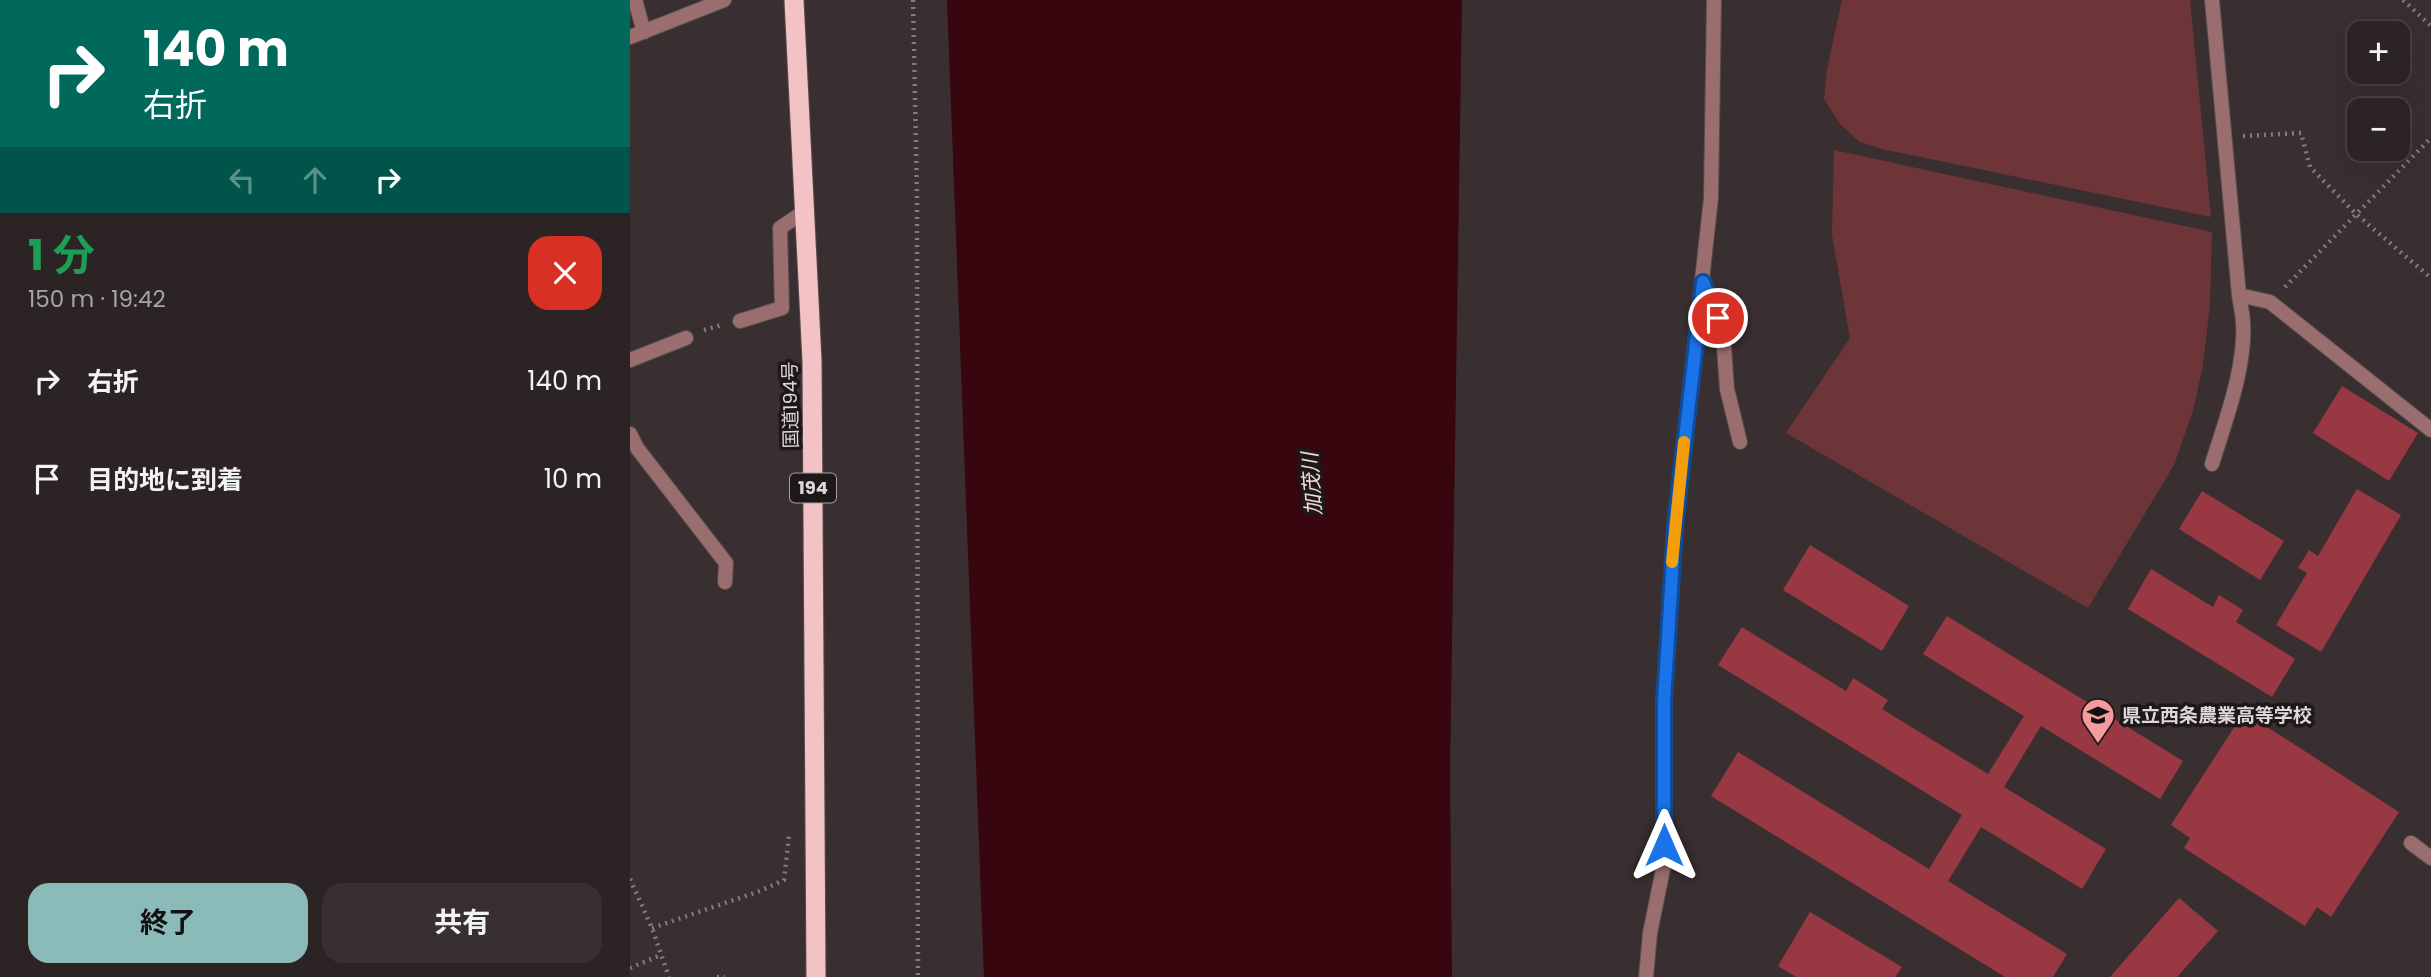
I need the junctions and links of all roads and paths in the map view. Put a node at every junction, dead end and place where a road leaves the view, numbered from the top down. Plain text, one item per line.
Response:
1 (635, 0) edge
2 (724, 0) edge
3 (794, 0) edge
4 (913, 0) edge
5 (1714, 0) edge
6 (2212, 0) edge
7 (2403, 0) edge
8 (2431, 26) edge
9 (637, 35) edge
10 (2225, 136) junction
11 (2431, 138) edge
12 (805, 211) junction
13 (2357, 214) junction
14 (2431, 278) edge
15 (1703, 282) junction
16 (2239, 295) junction
17 (2270, 302) junction
18 (740, 321) joint
19 (686, 338) joint
20 (630, 360) edge
21 (2431, 430) edge
22 (630, 434) edge
23 (1740, 442) dead end
24 (2212, 464) dead end
25 (725, 582) dead end
26 (790, 830) dead end
27 (2411, 843) dead end
28 (2431, 858) edge
29 (630, 879) edge
30 (652, 928) junction
31 (661, 955) junction
32 (630, 968) edge
33 (669, 977) edge
34 (717, 977) edge
35 (725, 977) edge
36 (816, 977) edge
37 (918, 977) edge
38 (1646, 977) edge

1 - 9 street
2 - 9 street
3 - 12 highway, 国道194号 / 194
4 - 37 path
5 - 15 street
6 - 10 street
7 - 8 path
10 - 13 path
10 - 16 street
11 - 13 path
12 - 18 street
12 - 36 highway, 国道194号 / 194
13 - 14 path
13 - 17 path
15 - 23 street
15 - 38 street
16 - 17 street
16 - 24 street
17 - 21 street
18 - 19 path
19 - 20 street
22 - 25 street
26 - 30 path
27 - 28 street
29 - 30 path
30 - 31 path
31 - 32 path
31 - 33 path
34 - 35 path

